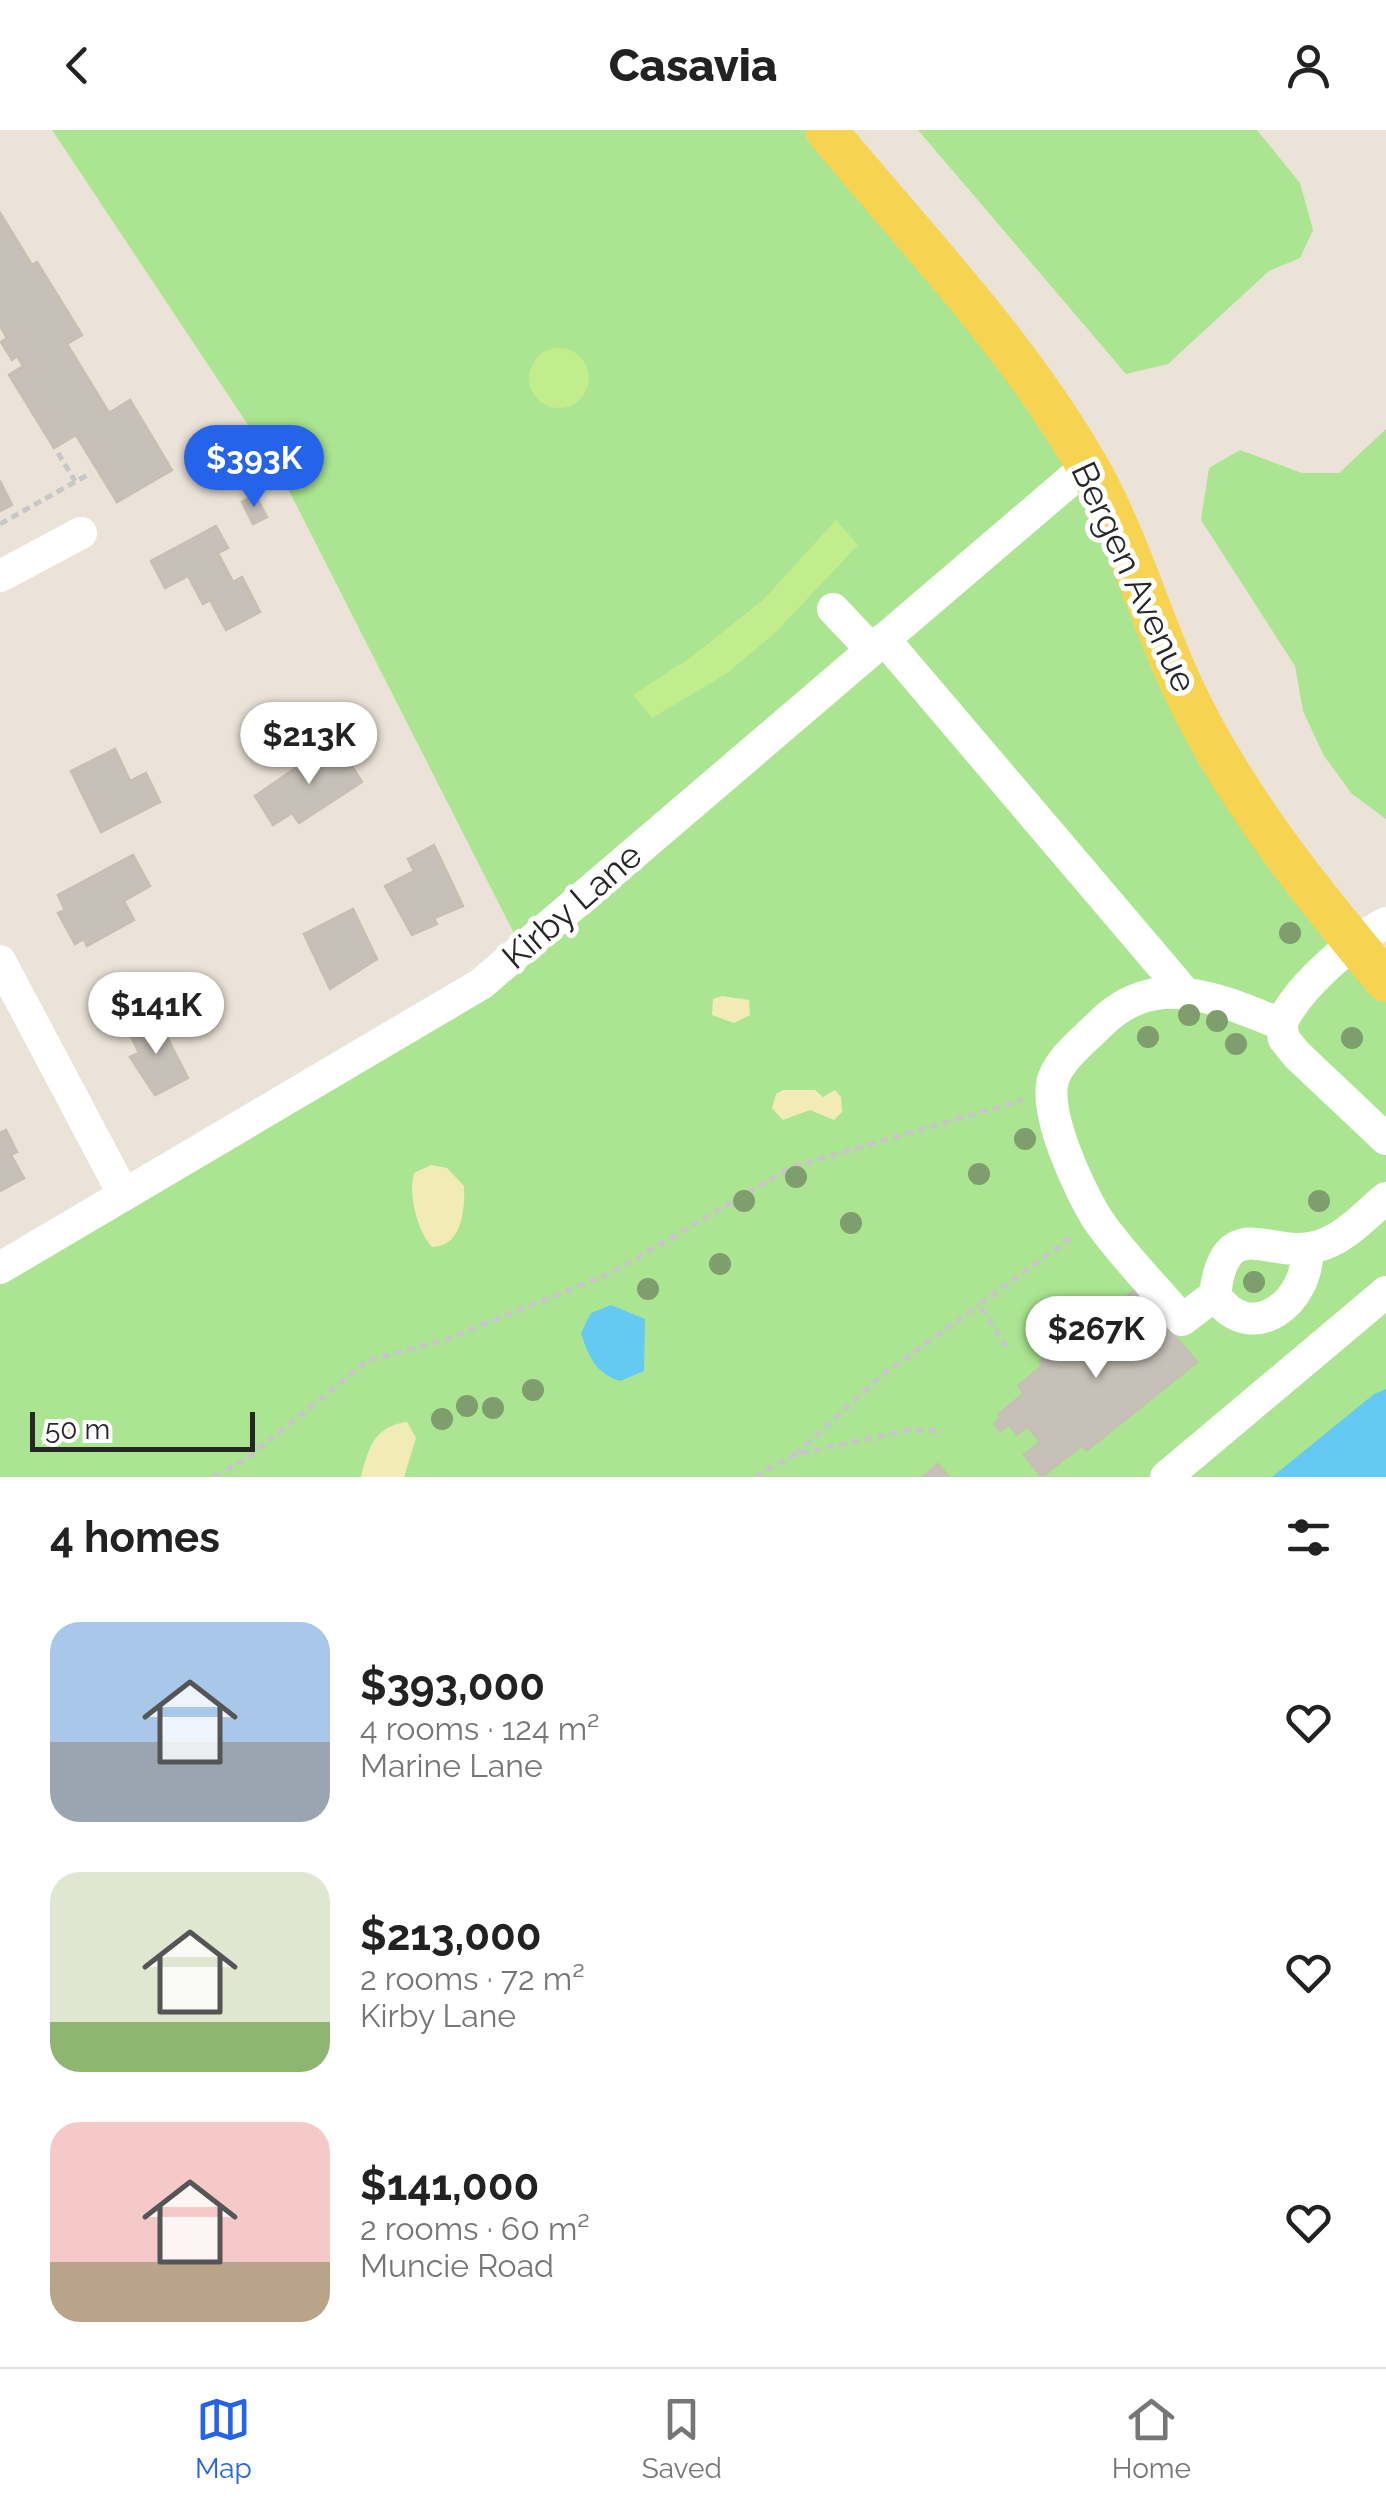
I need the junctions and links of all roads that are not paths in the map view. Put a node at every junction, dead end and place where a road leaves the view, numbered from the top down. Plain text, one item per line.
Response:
1 (826, 130) edge
2 (1087, 466) junction
3 (82, 533) dead end
4 (0, 576) edge
5 (832, 609) dead end
6 (878, 644) junction
7 (1369, 932) edge
8 (0, 961) edge
9 (1386, 981) edge
10 (1184, 993) junction
11 (1281, 1024) junction
12 (1386, 1138) edge
13 (124, 1195) junction
14 (1386, 1198) edge
15 (1306, 1249) junction
16 (0, 1268) edge
17 (1386, 1292) edge
18 (1215, 1295) junction
19 (1166, 1477) edge

1 - 2 main road, Bergen Avenue
2 - 6 street, Kirby Lane
2 - 7 main road, Bergen Avenue
3 - 4 street
5 - 6 street
6 - 10 street
6 - 13 street, Kirby Lane
7 - 9 main road, Bergen Avenue
7 - 11 street
8 - 13 street
10 - 11 street
10 - 18 street
11 - 12 street
13 - 16 street, Kirby Lane
14 - 15 street
15 - 18 street
15 - 18 street
17 - 19 street

